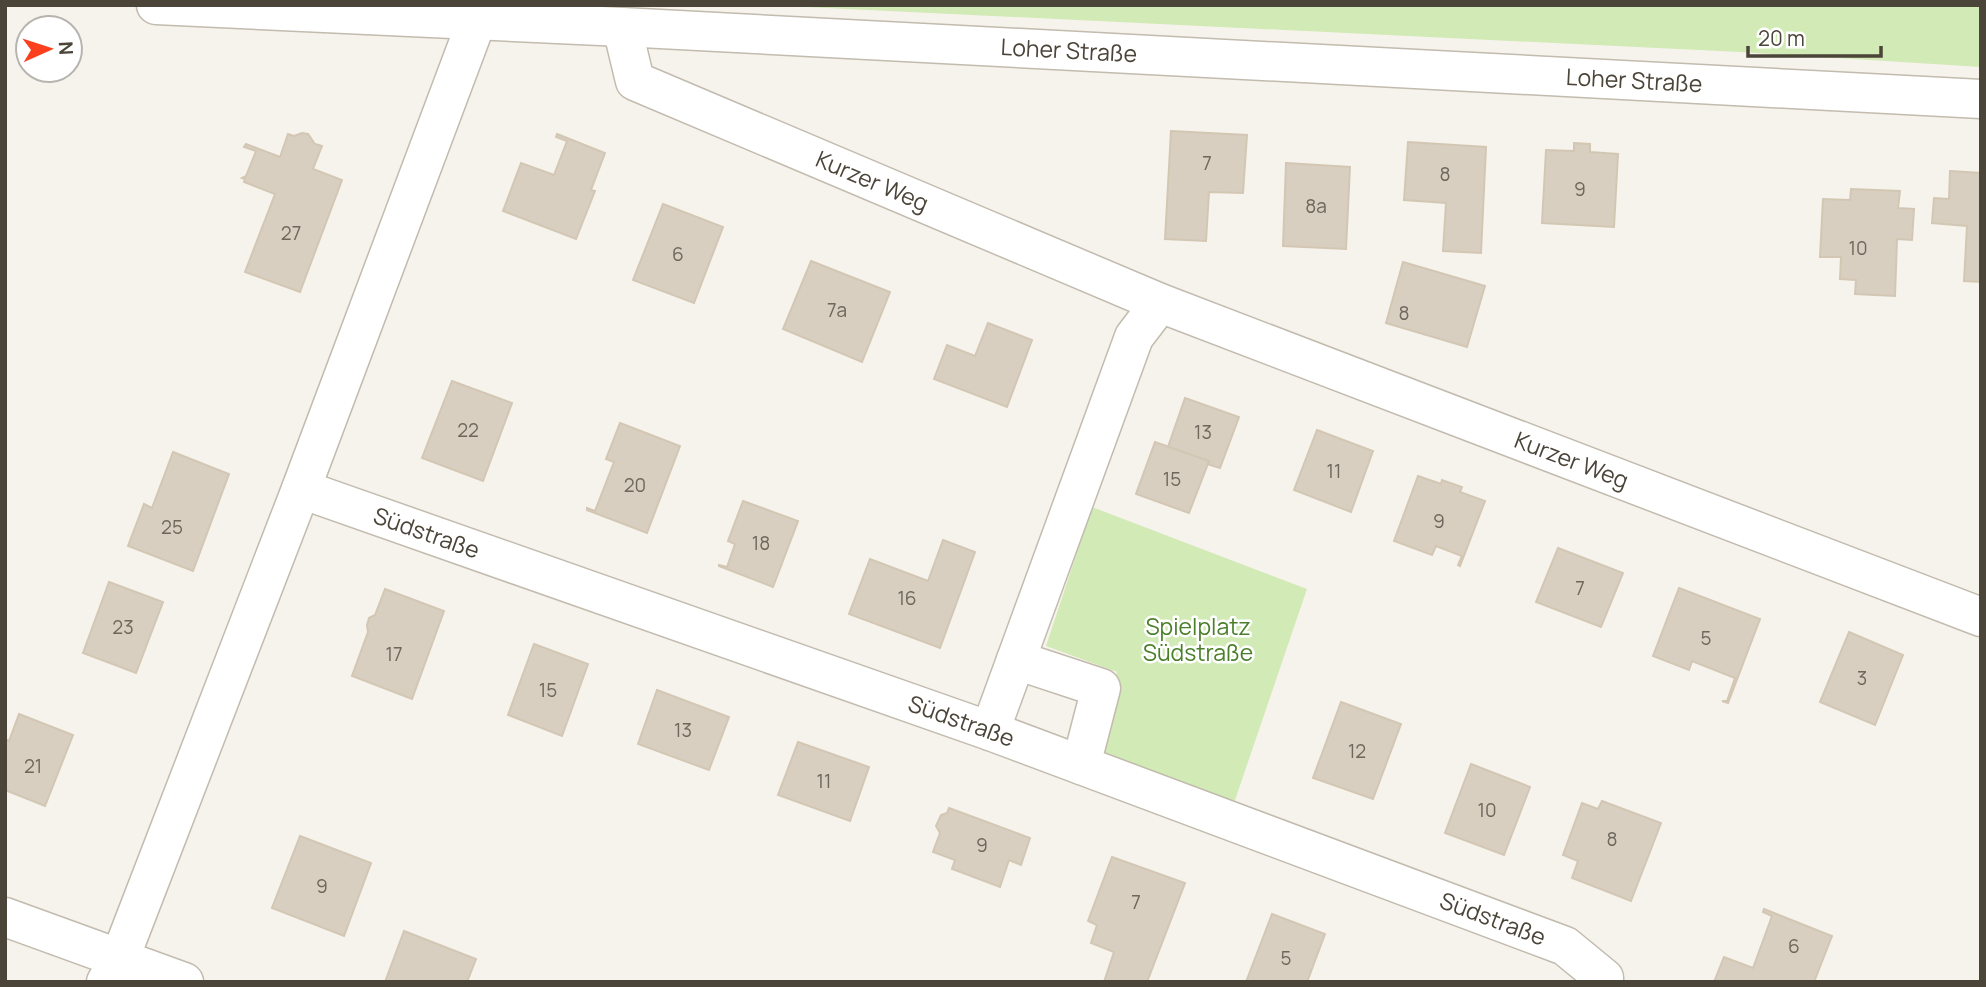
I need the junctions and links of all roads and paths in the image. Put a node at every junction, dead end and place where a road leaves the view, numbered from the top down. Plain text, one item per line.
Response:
1 (156, 5) edge
2 (477, 20) junction
3 (622, 27) junction
4 (1981, 99) edge
5 (1160, 303) junction
6 (301, 489) junction
7 (1981, 617) edge
8 (1016, 660) junction
9 (990, 731) junction
10 (1081, 765) junction
11 (5, 917) edge
12 (113, 970) edge
13 (184, 982) edge
14 (1604, 982) edge

1 - 2 street, Loher Straße
2 - 3 street, Loher Straße
2 - 6 street
3 - 4 street, Loher Straße
3 - 5 street, Kurzer Weg
5 - 7 street, Kurzer Weg
5 - 8 street
6 - 9 street, Südstraße
6 - 12 street
8 - 9 street
8 - 10 street
9 - 10 street, Südstraße
10 - 14 street, Südstraße
11 - 12 street
12 - 13 street

